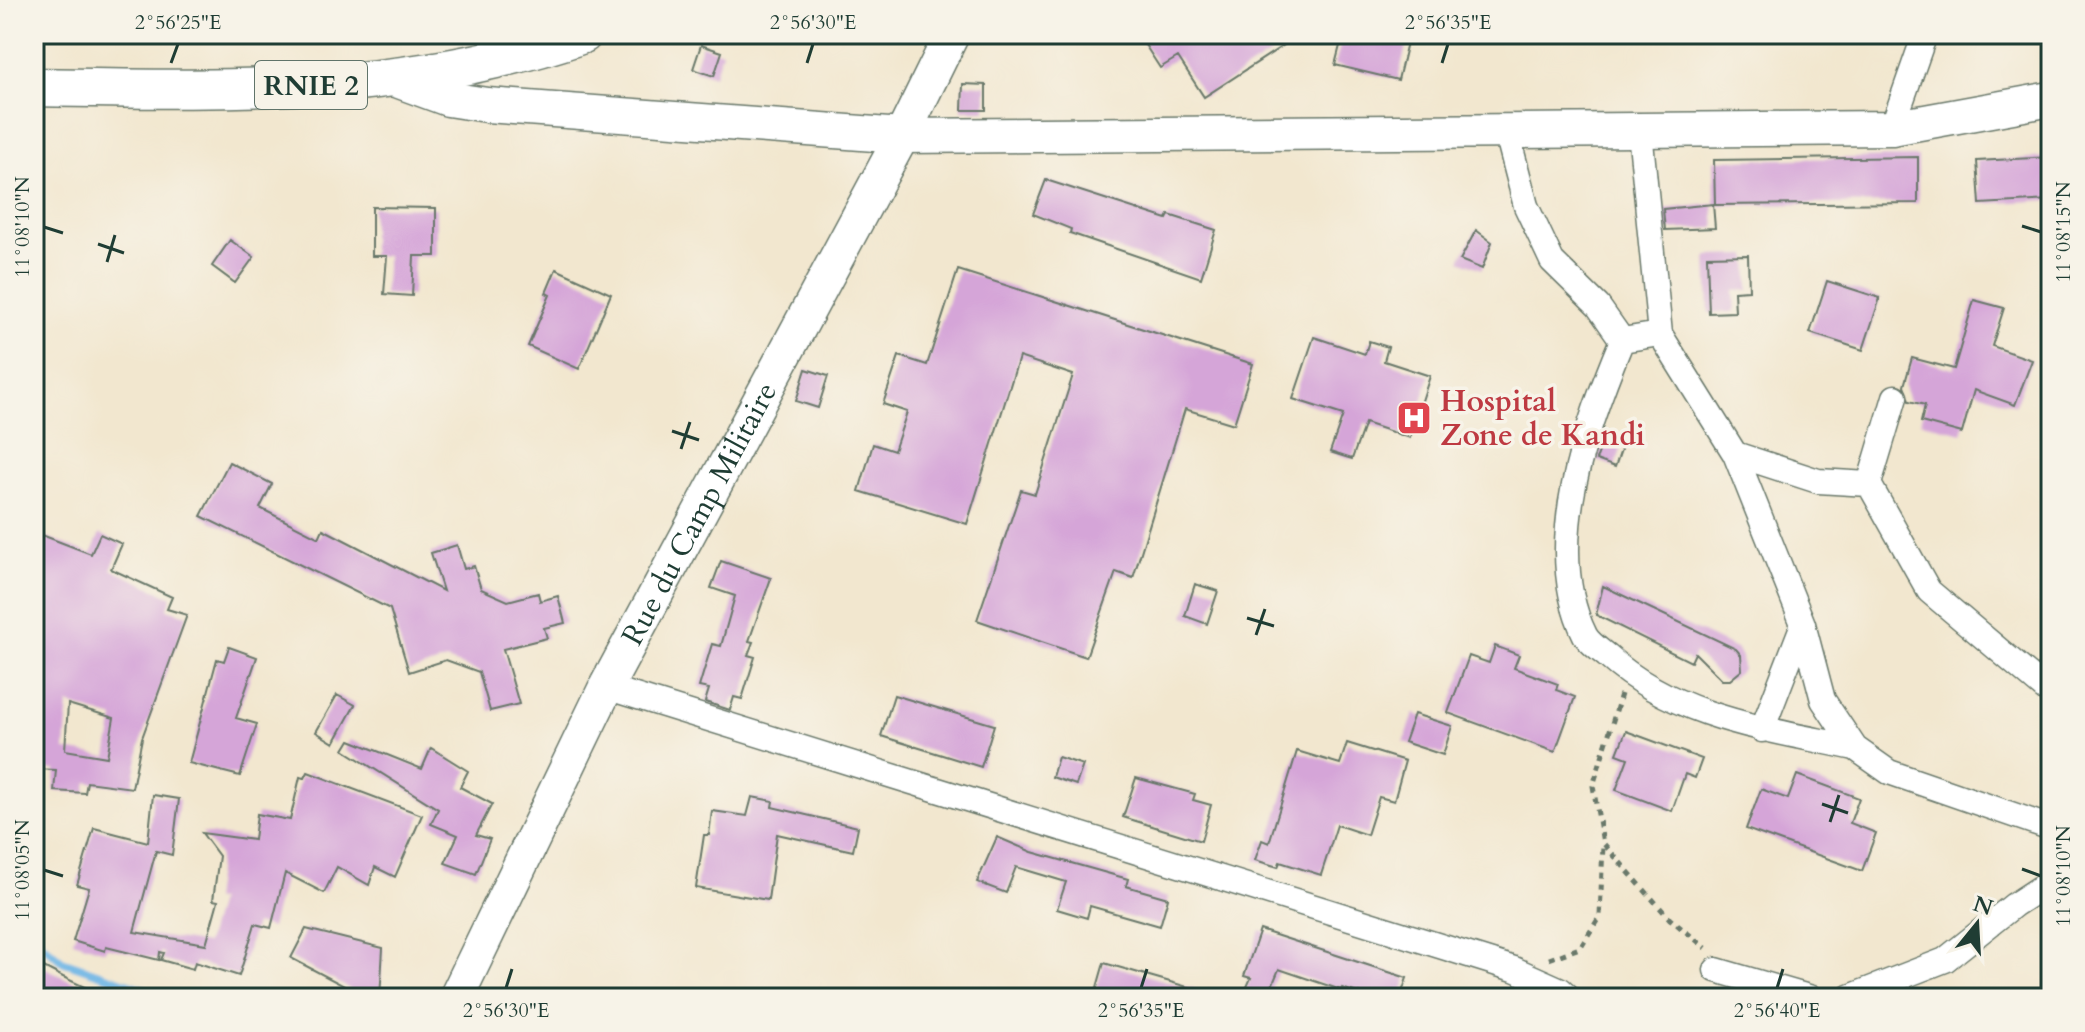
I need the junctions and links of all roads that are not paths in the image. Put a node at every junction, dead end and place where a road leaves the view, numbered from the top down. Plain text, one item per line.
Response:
1 (583, 34) edge
2 (952, 34) edge
3 (1925, 34) edge
4 (391, 78) junction
5 (34, 87) edge
6 (2051, 99) edge
7 (1892, 128) junction
8 (1640, 131) junction
9 (1507, 133) junction
10 (902, 136) junction
11 (1660, 334) junction
12 (1622, 340) junction
13 (1895, 397) dead end
14 (1735, 454) junction
15 (1869, 484) junction
16 (1803, 624) junction
17 (606, 687) junction
18 (2051, 694) edge
19 (1762, 730) junction
20 (1855, 748) junction
21 (2051, 828) edge
22 (2051, 881) edge
23 (1716, 970) dead end
24 (456, 998) edge
25 (1570, 998) edge
26 (1812, 998) edge
27 (1847, 998) edge

1 - 4 main road, RNIE 2
2 - 10 street, Rue du Camp Militaire
3 - 7 street
4 - 5 main road, RNIE 2
4 - 10 street
6 - 7 street
7 - 8 street
8 - 9 street
8 - 11 street
9 - 10 street
9 - 12 street
10 - 17 street, Rue du Camp Militaire
11 - 12 street
11 - 14 street
12 - 19 street
13 - 15 street
14 - 15 street
14 - 16 street
15 - 18 street
16 - 19 street
16 - 20 street
17 - 24 street, Rue du Camp Militaire
17 - 25 street
19 - 20 street
20 - 21 street
22 - 27 street
23 - 26 street

